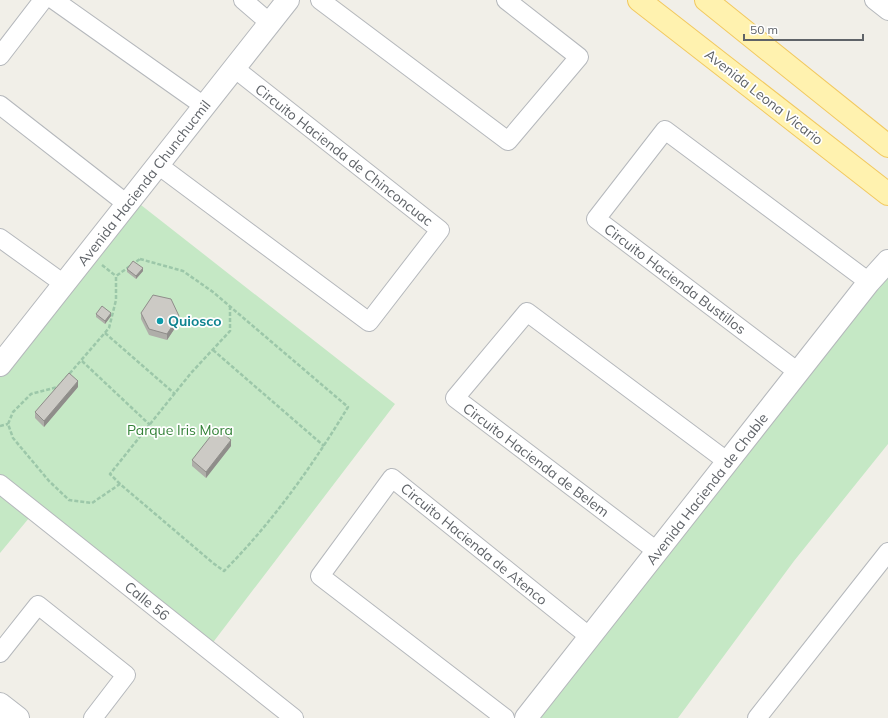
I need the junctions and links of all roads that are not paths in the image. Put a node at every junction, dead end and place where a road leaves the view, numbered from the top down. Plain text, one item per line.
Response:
1 (43, 0) edge
2 (54, 0) edge
3 (243, 0) edge
4 (288, 0) edge
5 (320, 0) edge
6 (506, 0) edge
7 (639, 0) edge
8 (706, 0) edge
9 (874, 0) edge
10 (888, 11) edge
11 (270, 23) junction
12 (0, 56) edge
13 (234, 68) junction
14 (0, 105) edge
15 (204, 106) junction
16 (888, 146) edge
17 (158, 164) junction
18 (888, 194) edge
19 (127, 204) junction
20 (0, 238) edge
21 (888, 261) edge
22 (869, 282) junction
23 (64, 284) junction
24 (0, 365) edge
25 (798, 372) junction
26 (728, 462) junction
27 (0, 484) edge
28 (658, 552) junction
29 (888, 552) edge
30 (590, 637) junction
31 (0, 653) edge
32 (0, 704) edge
33 (18, 718) edge
34 (93, 718) edge
35 (294, 718) edge
36 (505, 718) edge
37 (526, 718) edge
38 (757, 718) edge

1 - 12 street
2 - 15 street
3 - 11 street
4 - 11 street, Avenida Hacienda Chunchucmil
5 - 6 street
7 - 18 main road, Avenida Leona Vicario
8 - 16 main road
9 - 10 street
11 - 13 street, Avenida Hacienda Chunchucmil
13 - 15 street, Avenida Hacienda Chunchucmil
13 - 17 street, Circuito Hacienda de Chinconcuac
14 - 19 street
15 - 17 street, Avenida Hacienda Chunchucmil
17 - 19 street, Avenida Hacienda Chunchucmil
19 - 23 street, Avenida Hacienda Chunchucmil
20 - 23 street
21 - 22 street, Avenida Hacienda de Chable
22 - 25 street, Avenida Hacienda de Chable
22 - 25 street, Circuito Hacienda Bustillos
23 - 24 street, Avenida Hacienda Chunchucmil
25 - 26 street, Avenida Hacienda de Chable
26 - 28 street, Avenida Hacienda de Chable
26 - 28 street, Circuito Hacienda de Belem
27 - 35 street, Calle 56
28 - 30 street, Avenida Hacienda de Chable
29 - 38 street
30 - 36 street, Circuito Hacienda de Atenco
30 - 37 street, Avenida Hacienda de Chable
31 - 34 street
32 - 33 street

